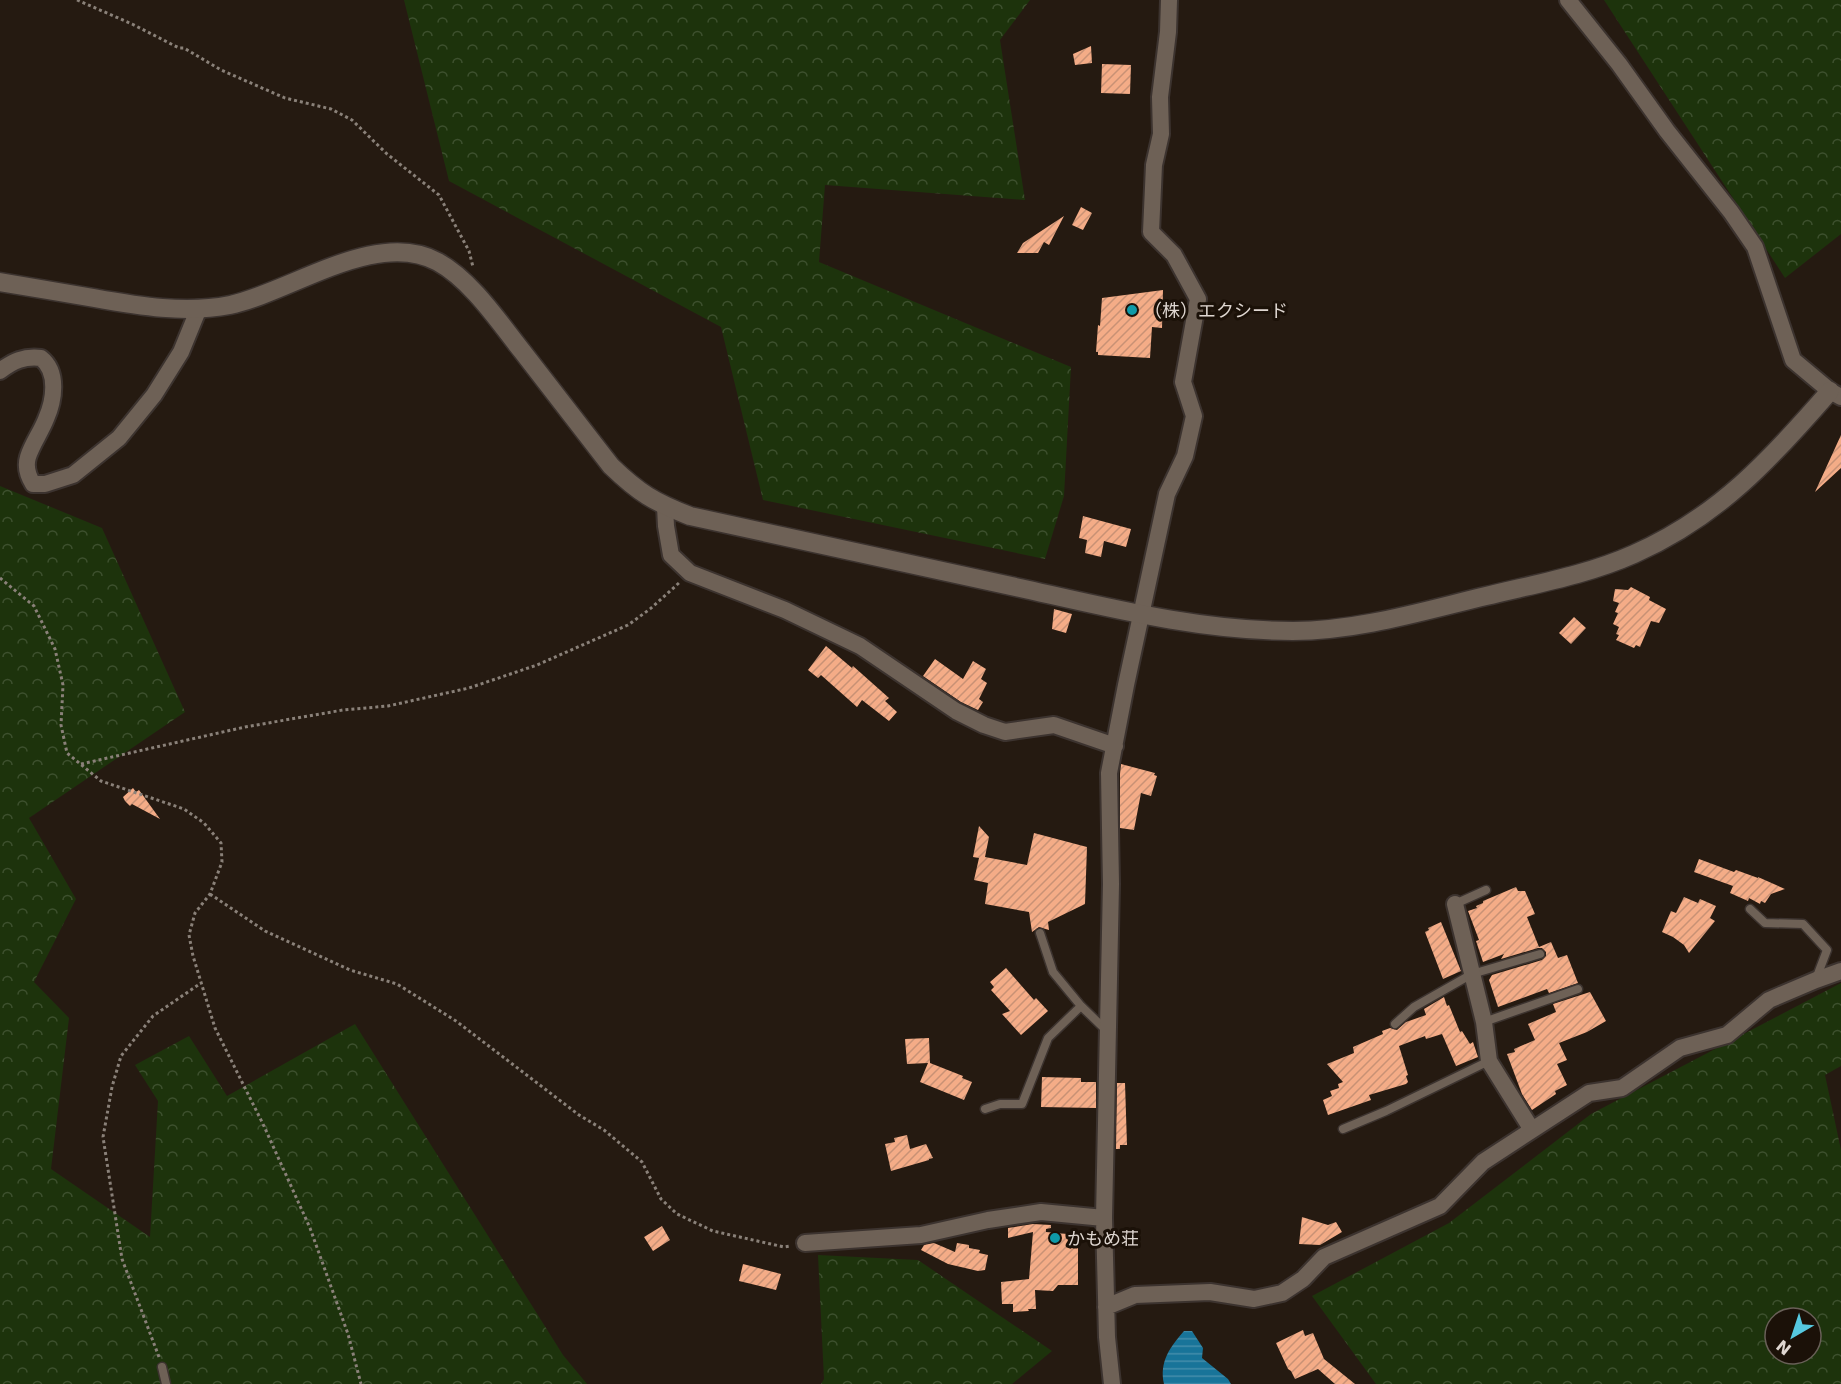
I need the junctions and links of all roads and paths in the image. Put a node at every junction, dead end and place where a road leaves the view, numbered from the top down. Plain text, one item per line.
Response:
1 (77, 0) edge
2 (1168, 0) edge
3 (1568, 0) edge
4 (474, 272) dead end
5 (0, 282) edge
6 (199, 308) junction
7 (0, 371) edge
8 (1836, 394) edge
9 (665, 506) junction
10 (690, 573) junction
11 (0, 578) edge
12 (1142, 615) junction
13 (1115, 746) junction
14 (81, 764) junction
15 (1486, 890) dead end
16 (210, 894) junction
17 (1455, 904) joint
18 (1750, 909) dead end
19 (1040, 933) dead end
20 (1540, 954) dead end
21 (1841, 971) edge
22 (1472, 974) junction
23 (1816, 980) junction
24 (201, 982) junction
25 (1578, 988) dead end
26 (1081, 1006) junction
27 (1484, 1022) junction
28 (1395, 1024) dead end
29 (1108, 1031) junction
30 (1489, 1061) junction
31 (985, 1109) dead end
32 (1343, 1129) dead end
33 (1532, 1130) junction
34 (1104, 1218) junction
35 (805, 1243) joint
36 (1106, 1306) junction
37 (162, 1367) joint
38 (166, 1384) edge
39 (361, 1384) edge
40 (1112, 1384) edge

1 - 4 path
2 - 12 street
3 - 8 street
5 - 6 street
6 - 7 street
6 - 9 street
8 - 12 street
9 - 10 street
9 - 12 street
10 - 13 street
10 - 14 path
11 - 14 path
12 - 13 street
13 - 29 street
14 - 16 path
15 - 17 lane
16 - 24 path
16 - 35 path
17 - 22 street
18 - 23 lane
19 - 26 lane
20 - 22 lane
21 - 23 street
22 - 27 street
22 - 28 lane
23 - 33 street
24 - 37 path
24 - 39 path
25 - 27 lane
26 - 29 lane
26 - 31 lane
27 - 30 street
29 - 34 street
30 - 32 lane
30 - 33 street
33 - 36 street
34 - 35 street
34 - 36 street
36 - 40 street
37 - 38 lane

